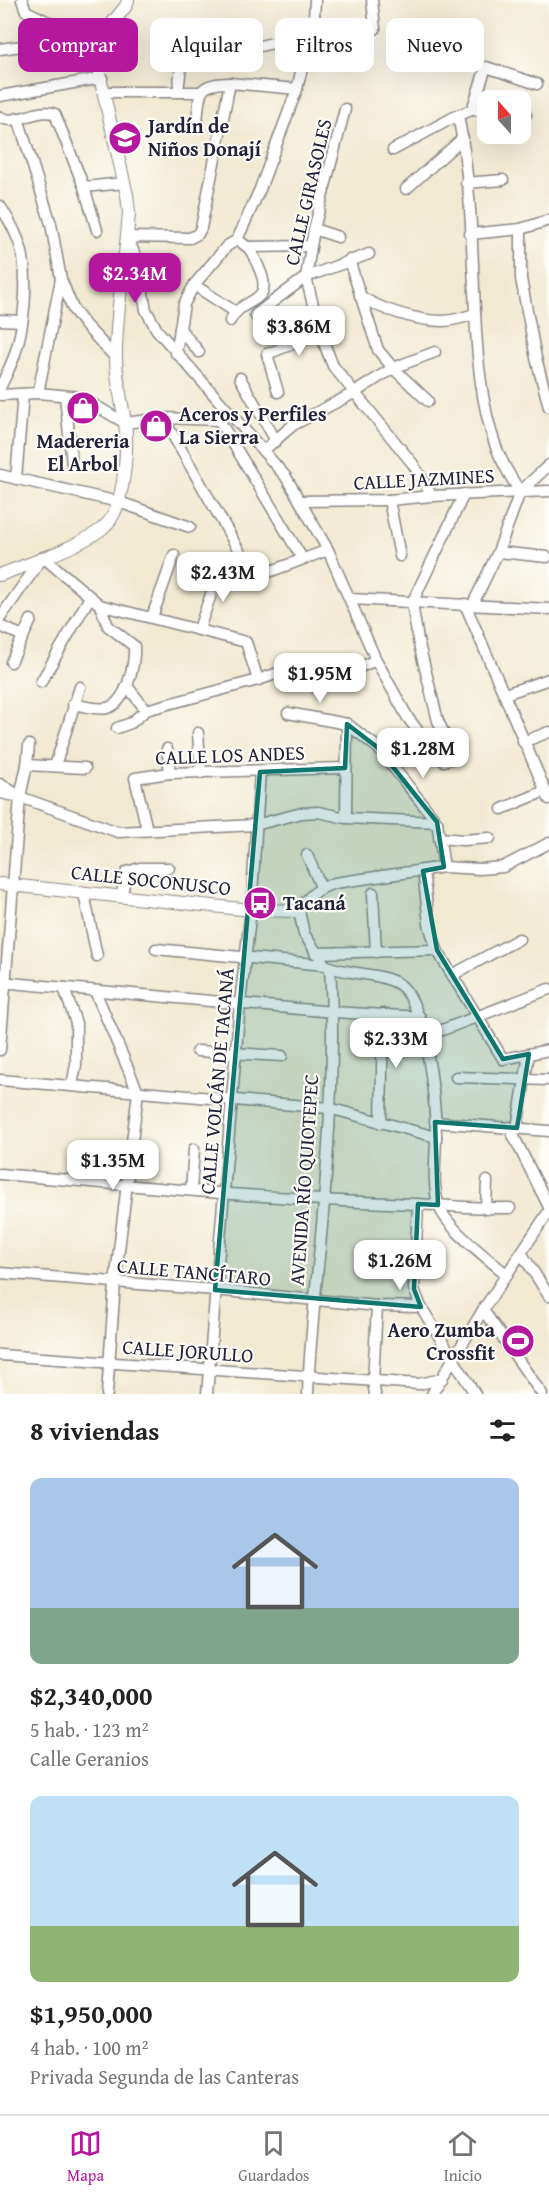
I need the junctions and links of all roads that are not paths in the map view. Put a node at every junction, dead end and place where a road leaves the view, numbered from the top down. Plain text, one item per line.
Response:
1 (22, 0) edge
2 (128, 0) edge
3 (315, 0) edge
4 (372, 0) edge
5 (41, 18) edge
6 (116, 18) edge
7 (375, 29) dead end
8 (275, 43) edge
9 (18, 47) edge
10 (0, 49) edge
11 (100, 72) edge
12 (102, 78) junction
13 (230, 83) junction
14 (537, 84) dead end
15 (297, 89) junction
16 (105, 92) junction
17 (178, 92) junction
18 (201, 92) junction
19 (0, 96) edge
20 (345, 109) dead end
21 (472, 110) junction
22 (477, 110) edge
23 (458, 115) junction
24 (0, 117) edge
25 (18, 118) junction
26 (198, 123) dead end
27 (463, 138) junction
28 (393, 150) dead end
29 (503, 180) dead end
30 (124, 183) junction
31 (466, 183) junction
32 (84, 187) junction
33 (406, 189) dead end
34 (0, 206) edge
35 (549, 220) edge
36 (314, 229) junction
37 (520, 229) junction
38 (97, 230) dead end
39 (470, 234) junction
40 (127, 237) junction
41 (338, 237) dead end
42 (237, 240) junction
43 (311, 246) junction
44 (250, 247) junction
45 (369, 254) dead end
46 (349, 260) junction
47 (306, 277) junction
48 (61, 279) junction
49 (194, 285) junction
50 (360, 296) junction
51 (475, 314) junction
52 (255, 315) dead end
53 (0, 320) edge
54 (22, 321) junction
55 (180, 329) junction
56 (320, 333) junction
57 (199, 352) dead end
58 (435, 352) dead end
59 (176, 353) junction
60 (116, 358) junction
61 (393, 368) junction
62 (240, 378) dead end
63 (0, 388) edge
64 (277, 389) dead end
65 (38, 393) junction
66 (354, 393) junction
67 (23, 394) junction
68 (0, 395) edge
69 (65, 396) junction
70 (428, 401) dead end
71 (549, 407) edge
72 (231, 414) junction
73 (163, 418) junction
74 (219, 420) junction
75 (125, 423) junction
76 (276, 441) junction
77 (263, 451) junction
78 (72, 464) dead end
79 (549, 465) edge
80 (0, 475) edge
81 (16, 479) junction
82 (549, 490) edge
83 (520, 492) junction
84 (464, 494) junction
85 (432, 496) junction
86 (389, 500) junction
87 (301, 501) junction
88 (119, 502) junction
89 (190, 527) dead end
90 (328, 550) junction
91 (498, 552) junction
92 (174, 555) dead end
93 (400, 556) dead end
94 (44, 557) junction
95 (547, 557) dead end
96 (302, 558) junction
97 (220, 568) dead end
98 (0, 575) edge
99 (254, 577) junction
100 (239, 583) dead end
101 (90, 597) junction
102 (350, 599) junction
103 (412, 603) junction
104 (469, 604) junction
105 (100, 605) junction
106 (549, 609) edge
107 (152, 617) junction
108 (0, 618) edge
109 (31, 620) dead end
110 (0, 627) edge
111 (199, 629) junction
112 (23, 636) junction
113 (376, 660) junction
114 (11, 662) dead end
115 (310, 662) dead end
116 (549, 679) edge
117 (258, 680) junction
118 (41, 682) dead end
119 (128, 686) junction
120 (80, 687) dead end
121 (315, 687) dead end
122 (505, 694) junction
123 (73, 704) junction
124 (146, 711) junction
125 (288, 713) dead end
126 (346, 724) junction
127 (117, 728) dead end
128 (549, 732) edge
129 (198, 733) dead end
130 (523, 742) junction
131 (29, 745) dead end
132 (167, 749) dead end
133 (27, 765) junction
134 (55, 766) junction
135 (85, 768) dead end
136 (345, 768) junction
137 (260, 772) junction
138 (170, 773) junction
139 (201, 773) junction
140 (0, 784) edge
141 (0, 794) edge
142 (547, 795) edge
143 (20, 797) junction
144 (502, 809) dead end
145 (346, 818) junction
146 (437, 822) junction
147 (255, 825) junction
148 (147, 830) junction
149 (439, 838) junction
150 (490, 838) dead end
151 (549, 843) edge
152 (307, 855) dead end
153 (444, 867) junction
154 (169, 868) dead end
155 (423, 871) junction
156 (0, 884) edge
157 (14, 886) junction
158 (321, 887) junction
159 (84, 894) junction
160 (373, 894) dead end
161 (121, 897) junction
162 (251, 910) junction
163 (299, 911) junction
164 (519, 939) dead end
165 (156, 949) dead end
166 (437, 950) junction
167 (376, 952) junction
168 (315, 953) junction
169 (98, 956) dead end
170 (246, 958) junction
171 (328, 967) junction
172 (452, 975) junction
173 (3, 983) edge
174 (63, 988) junction
175 (549, 989) edge
176 (95, 991) junction
177 (240, 1003) junction
178 (333, 1012) junction
179 (383, 1014) junction
180 (420, 1017) junction
181 (478, 1017) junction
182 (424, 1037) junction
183 (0, 1050) edge
184 (549, 1050) edge
185 (197, 1051) dead end
186 (237, 1054) junction
187 (529, 1054) junction
188 (282, 1056) dead end
189 (456, 1077) dead end
190 (526, 1078) junction
191 (0, 1080) edge
192 (549, 1080) edge
193 (72, 1085) junction
194 (138, 1092) junction
195 (233, 1101) junction
196 (329, 1108) junction
197 (435, 1122) junction
198 (381, 1123) junction
199 (513, 1128) junction
200 (549, 1131) edge
201 (436, 1137) junction
202 (194, 1149) dead end
203 (0, 1174) edge
204 (487, 1181) dead end
205 (128, 1185) junction
206 (191, 1190) junction
207 (226, 1192) junction
208 (324, 1201) junction
209 (418, 1204) junction
210 (438, 1204) junction
211 (548, 1204) edge
212 (510, 1208) dead end
213 (486, 1209) junction
214 (522, 1254) junction
215 (0, 1273) edge
216 (507, 1275) junction
217 (115, 1283) junction
218 (215, 1290) junction
219 (549, 1296) edge
220 (313, 1301) junction
221 (377, 1306) junction
222 (421, 1307) junction
223 (483, 1310) junction
224 (0, 1355) edge
225 (452, 1360) junction
226 (109, 1363) junction
227 (209, 1371) junction
228 (308, 1378) junction
229 (442, 1379) junction
230 (374, 1381) junction
231 (107, 1394) edge
232 (207, 1394) edge
233 (308, 1394) edge
234 (375, 1394) edge
235 (432, 1394) edge
236 (475, 1394) edge
237 (542, 1394) edge

1 - 5 street
2 - 6 main road
3 - 15 street
4 - 7 street
8 - 17 street
9 - 10 street
11 - 12 main road
12 - 16 main road
12 - 19 street
13 - 15 street
13 - 18 street
13 - 40 street
14 - 21 street
15 - 42 street
16 - 17 street
16 - 30 main road
17 - 18 street
18 - 26 street
20 - 36 street, CALLE GIRASOLES
21 - 22 street
21 - 23 street
23 - 27 street
23 - 28 street
24 - 25 street
25 - 32 street
25 - 48 street
27 - 31 street
27 - 33 street
29 - 31 street
30 - 32 street
30 - 40 main road
31 - 39 street
32 - 38 street
34 - 54 street
35 - 37 street
36 - 41 street
36 - 43 street, CALLE GIRASOLES
37 - 39 street
37 - 71 street
39 - 51 street
40 - 59 street
40 - 60 main road
42 - 44 street
42 - 49 street
43 - 44 street
43 - 47 street, CALLE GIRASOLES
44 - 49 street
45 - 46 street
46 - 47 street
46 - 50 street
47 - 52 street
47 - 56 street, CALLE GIRASOLES
48 - 60 street
48 - 65 street
49 - 55 street
50 - 51 street
50 - 61 street
51 - 83 street
53 - 54 street
54 - 63 street
55 - 57 street
55 - 59 street
56 - 64 street
56 - 66 street, CALLE GIRASOLES
58 - 61 street
59 - 72 street
60 - 75 main road
61 - 66 street
61 - 70 street
62 - 76 street
65 - 67 street
65 - 69 street
66 - 76 street
66 - 85 street, CALLE GIRASOLES
67 - 68 street
67 - 81 street
69 - 75 street
69 - 78 street
72 - 74 street
72 - 77 street
73 - 74 street
73 - 75 street
73 - 99 street
74 - 96 street
75 - 88 main road
76 - 77 street
77 - 87 street
79 - 83 street
80 - 81 street
81 - 88 street
82 - 83 street, CALLE JAZMINES
83 - 84 street, CALLE JAZMINES
83 - 91 street
84 - 85 street, CALLE JAZMINES
84 - 103 street
85 - 86 street, CALLE JAZMINES
86 - 87 street, CALLE JAZMINES
86 - 93 street
87 - 90 street
88 - 89 street
88 - 94 main road
90 - 96 street
90 - 102 street
91 - 95 street
91 - 104 street
92 - 107 street
94 - 98 main road
94 - 101 street
94 - 108 street
96 - 99 street
97 - 111 street
99 - 100 street
101 - 105 street
101 - 118 street
102 - 103 street
102 - 113 street
103 - 104 street
103 - 113 street
104 - 106 street
104 - 122 street
105 - 107 street
105 - 119 street
107 - 111 street
109 - 112 street
110 - 112 street
111 - 117 street
112 - 114 street
113 - 121 street
115 - 117 street
116 - 122 street
117 - 124 street
119 - 123 street
119 - 124 street
120 - 123 street
122 - 130 street
123 - 134 street
124 - 127 street
125 - 126 street
126 - 136 street
126 - 146 street
128 - 130 street
129 - 139 street
130 - 142 street
131 - 133 street
132 - 138 street
133 - 134 street
133 - 143 street
134 - 135 street
136 - 137 street, CALLE LOS ANDES
136 - 145 street
137 - 139 street, CALLE LOS ANDES
137 - 147 street, CALLE VOLCÁN DE TACANÁ
138 - 139 street, CALLE LOS ANDES
138 - 148 street, CALLE LOS ANDES
140 - 143 street
141 - 143 street
142 - 144 street
143 - 148 street
143 - 157 street
145 - 146 street
145 - 147 street
146 - 149 street
147 - 148 street
147 - 162 street, CALLE VOLCÁN DE TACANÁ
149 - 150 street
149 - 153 street
151 - 153 street
152 - 158 street
153 - 155 street
154 - 161 street
155 - 158 street
155 - 166 street
156 - 157 main road, CALLE SOCONUSCO
157 - 159 main road, CALLE SOCONUSCO
157 - 173 street
158 - 163 street
159 - 161 main road, CALLE SOCONUSCO
159 - 169 street
160 - 167 street
161 - 162 main road, CALLE SOCONUSCO
162 - 163 main road, CALLE SOCONUSCO
162 - 170 street, CALLE VOLCÁN DE TACANÁ
163 - 168 street
164 - 172 street
165 - 170 street
166 - 167 street
166 - 172 street
167 - 168 street
168 - 171 street
170 - 171 street
170 - 177 street, CALLE VOLCÁN DE TACANÁ
171 - 178 street, AVENIDA RÍO QUIOTEPEC
171 - 180 street
172 - 181 street
173 - 174 street
173 - 183 street
174 - 176 street
174 - 193 street
175 - 181 street
176 - 177 street
176 - 194 street
177 - 178 street
177 - 186 street, CALLE VOLCÁN DE TACANÁ
178 - 179 street
178 - 196 street, AVENIDA RÍO QUIOTEPEC
179 - 180 street
179 - 198 street
180 - 182 street
181 - 182 street
181 - 187 street
182 - 197 street
184 - 187 street
185 - 186 street
186 - 188 street
186 - 195 street, CALLE VOLCÁN DE TACANÁ
187 - 190 street
189 - 190 street
190 - 192 street
190 - 199 street
191 - 193 street
193 - 194 street
194 - 195 street
194 - 205 street
195 - 196 street
195 - 207 street, CALLE VOLCÁN DE TACANÁ
196 - 198 street
196 - 208 street, AVENIDA RÍO QUIOTEPEC
197 - 199 street
197 - 201 street
198 - 201 street
199 - 200 street
199 - 211 street
201 - 210 street
202 - 206 street
203 - 205 street
204 - 213 street
205 - 206 street
205 - 217 street
206 - 207 street
207 - 208 street
207 - 218 street, CALLE VOLCÁN DE TACANÁ
208 - 209 street
208 - 220 street, AVENIDA RÍO QUIOTEPEC
209 - 210 street
209 - 222 street
210 - 213 street
210 - 216 street
211 - 214 street
212 - 213 street
214 - 216 street
214 - 219 street
215 - 217 street, CALLE TANCÍTARO
216 - 223 street
217 - 218 street, CALLE TANCÍTARO
217 - 226 street
218 - 220 street, CALLE TANCÍTARO
218 - 227 street, CALLE VOLCÁN DE TACANÁ
220 - 221 street, CALLE TANCÍTARO
220 - 228 street, AVENIDA RÍO QUIOTEPEC
221 - 222 street, CALLE TANCÍTARO
221 - 230 street
222 - 225 street
223 - 225 street
223 - 237 street
224 - 226 street, CALLE JORULLO
225 - 229 street
225 - 236 street
226 - 227 street, CALLE JORULLO
226 - 231 street
227 - 228 street, CALLE JORULLO
227 - 232 street, CALLE VOLCÁN DE TACANÁ
228 - 230 street, CALLE JORULLO
228 - 233 street, AVENIDA RÍO QUIOTEPEC
229 - 230 street, CALLE JORULLO
229 - 235 street
230 - 234 street

